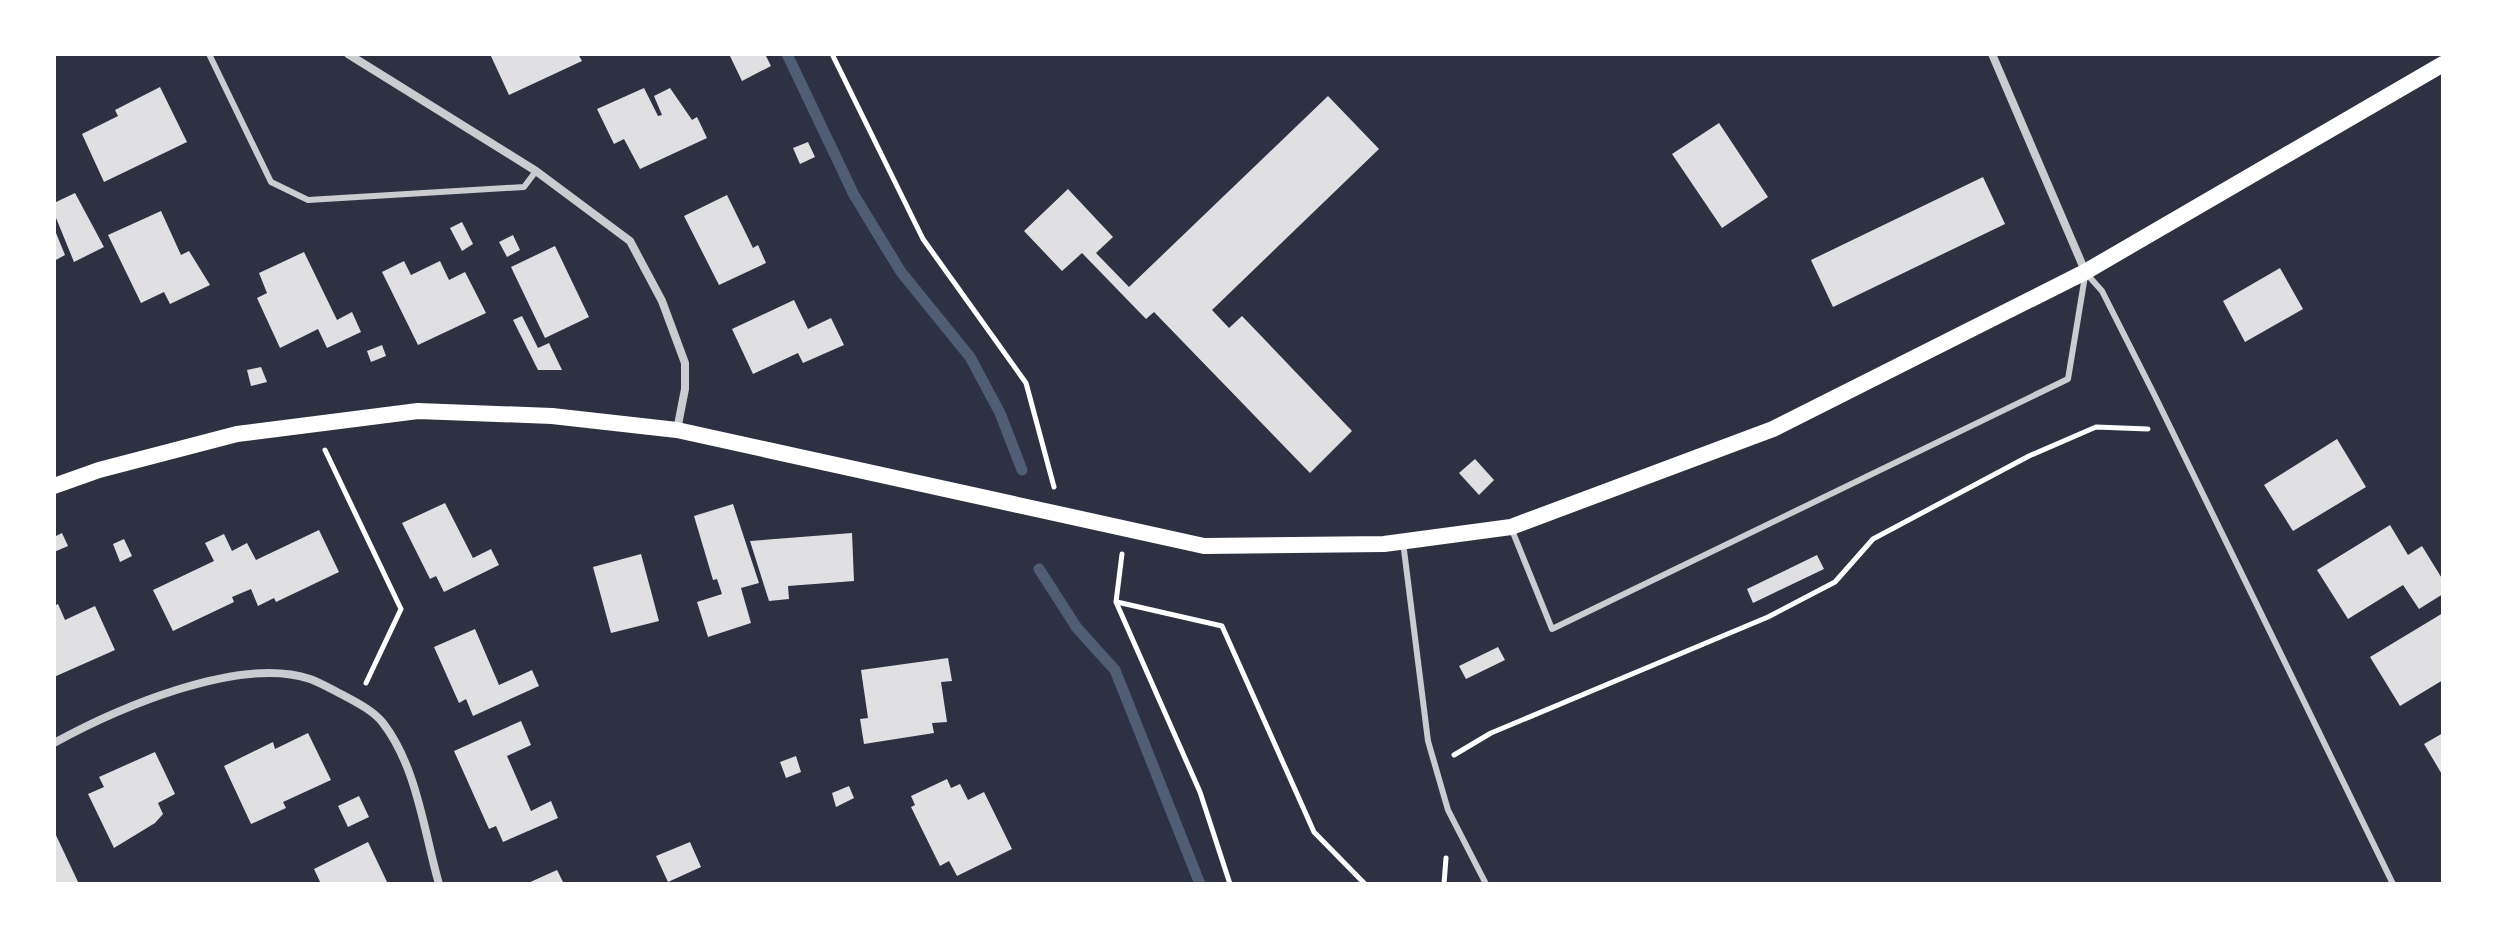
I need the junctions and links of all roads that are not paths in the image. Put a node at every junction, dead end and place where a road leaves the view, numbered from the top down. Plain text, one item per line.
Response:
1 (209, 54) edge
2 (348, 54) edge
3 (1992, 54) edge
4 (2443, 64) edge
5 (536, 171) junction
6 (2085, 272) junction
7 (677, 430) junction
8 (54, 486) edge
9 (1511, 527) junction
10 (1403, 542) junction
11 (54, 743) edge
12 (439, 884) edge
13 (1486, 884) edge
14 (2393, 884) edge

1 - 5 lane
2 - 5 street
3 - 6 street
4 - 6 main road
5 - 7 street
6 - 9 main road
6 - 9 lane
6 - 14 lane
7 - 8 main road
7 - 10 main road
9 - 10 main road
10 - 13 lane
11 - 12 street

